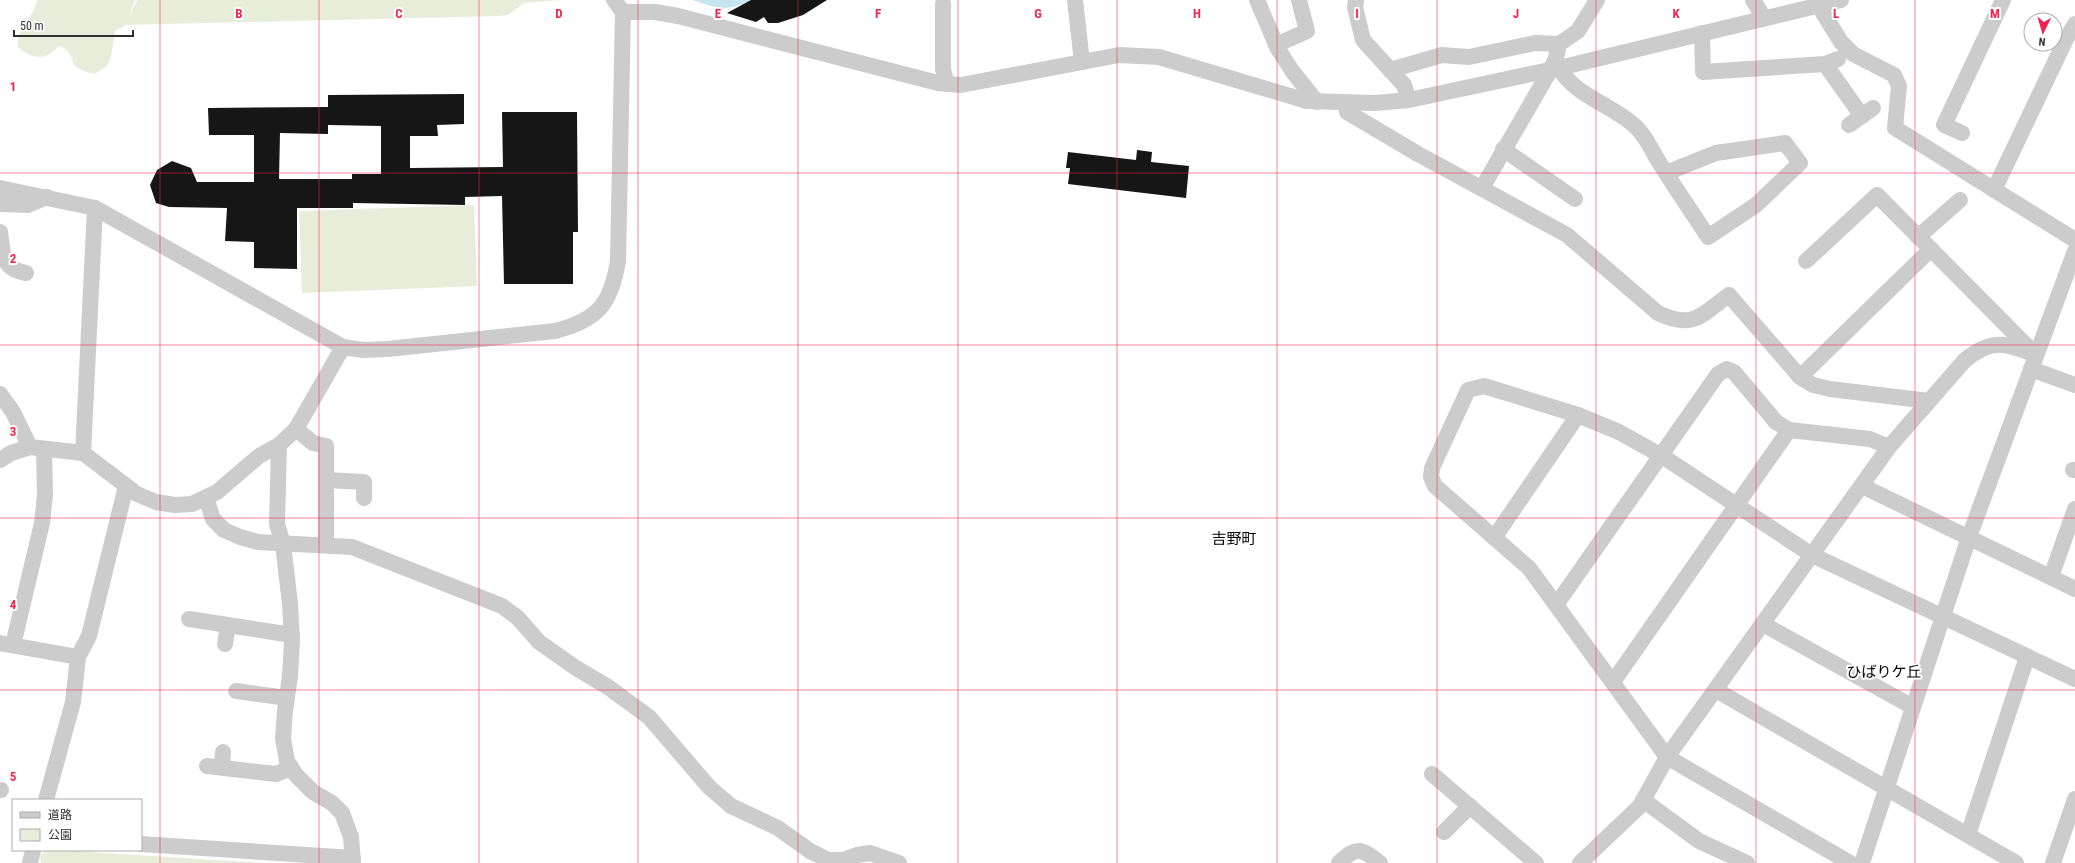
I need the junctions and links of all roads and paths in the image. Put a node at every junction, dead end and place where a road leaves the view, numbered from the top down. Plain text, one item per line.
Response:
1 (1075, 0) edge
2 (1257, 0) edge
3 (1299, 0) edge
4 (1356, 0) edge
5 (1597, 0) edge
6 (1753, 0) edge
7 (1841, 0) edge
8 (2003, 0) edge
9 (1817, 3) edge
10 (943, 4) dead end
11 (619, 6) edge
12 (1764, 18) junction
13 (2075, 24) edge
14 (1702, 33) junction
15 (1559, 44) junction
16 (1276, 45) junction
17 (1082, 62) junction
18 (1555, 68) junction
19 (1390, 70) junction
20 (947, 84) junction
21 (1408, 100) junction
22 (1318, 102) junction
23 (1345, 103) junction
24 (1849, 125) dead end
25 (1962, 133) dead end
26 (1503, 150) junction
27 (1666, 173) junction
28 (0, 188) edge
29 (1482, 188) junction
30 (1994, 190) junction
31 (47, 197) junction
32 (1575, 199) dead end
33 (1960, 200) dead end
34 (0, 204) edge
35 (95, 208) junction
36 (0, 226) edge
37 (0, 232) edge
38 (1918, 237) junction
39 (2075, 240) edge
40 (1931, 249) junction
41 (2075, 251) edge
42 (1817, 258) dead end
43 (26, 273) dead end
44 (343, 347) junction
45 (2033, 362) junction
46 (1800, 377) junction
47 (2075, 385) edge
48 (0, 394) edge
49 (1929, 401) junction
50 (1578, 415) junction
51 (296, 428) junction
52 (1789, 430) junction
53 (279, 445) junction
54 (1889, 447) junction
55 (37, 448) junction
56 (83, 453) junction
57 (1662, 456) junction
58 (0, 460) edge
59 (326, 480) junction
60 (126, 486) junction
61 (1862, 486) junction
62 (206, 498) junction
63 (364, 498) dead end
64 (1735, 506) junction
65 (2075, 508) edge
66 (1969, 537) junction
67 (1494, 538) junction
68 (283, 544) junction
69 (326, 545) junction
70 (1812, 555) junction
71 (2051, 577) junction
72 (2075, 589) edge
73 (1556, 605) junction
74 (1942, 616) junction
75 (190, 619) dead end
76 (1763, 624) junction
77 (228, 625) junction
78 (292, 635) junction
79 (7, 644) edge
80 (225, 644) dead end
81 (78, 657) junction
82 (2027, 657) junction
83 (2075, 680) edge
84 (1612, 682) junction
85 (1716, 690) junction
86 (236, 691) dead end
87 (287, 698) junction
88 (1913, 707) junction
89 (1668, 757) junction
90 (217, 761) dead end
91 (291, 768) junction
92 (1432, 774) dead end
93 (1887, 787) junction
94 (46, 799) edge
95 (2075, 799) edge
96 (1643, 800) junction
97 (1470, 806) junction
98 (1444, 832) dead end
99 (1968, 835) junction
100 (142, 844) edge
101 (33, 851) edge
102 (353, 860) edge
103 (30, 863) edge
104 (899, 863) edge
105 (1339, 863) edge
106 (1380, 863) edge
107 (1536, 863) edge
108 (1580, 863) edge
109 (1747, 863) edge
110 (1850, 863) edge
111 (1862, 863) edge
112 (2016, 863) edge
113 (2053, 863) edge

1 - 17 street
2 - 16 street
3 - 16 street
4 - 19 street
5 - 15 street
6 - 12 street
7 - 9 street
8 - 25 street
9 - 12 street
9 - 30 street
10 - 20 street
11 - 20 street
11 - 44 street
12 - 14 street
13 - 30 street
14 - 18 street
14 - 24 street
15 - 18 street
15 - 19 street
16 - 22 street
17 - 20 street
17 - 22 street
18 - 21 street
18 - 26 street
18 - 27 street
19 - 21 street
21 - 23 street
22 - 23 street
23 - 29 street
26 - 29 street
26 - 32 street
27 - 27 street
28 - 31 street
29 - 46 street
30 - 39 street
31 - 34 street
31 - 35 street
33 - 38 street
34 - 36 street
35 - 44 street
35 - 56 street
37 - 43 street
38 - 40 street
38 - 42 street
40 - 45 street
40 - 46 street
41 - 45 street
44 - 51 street
45 - 47 street
45 - 49 street
45 - 66 street
46 - 49 street
48 - 55 street
49 - 54 street
50 - 57 street
50 - 67 street
50 - 67 street
51 - 53 street
51 - 59 street
52 - 54 street
52 - 57 street
52 - 64 street
53 - 62 street
53 - 68 street
54 - 61 street
55 - 56 street
55 - 58 street
55 - 79 street
56 - 60 street
57 - 64 street
57 - 73 street
59 - 63 street
59 - 69 street
60 - 62 street
60 - 81 street
61 - 66 street
61 - 70 street
62 - 68 street
64 - 70 street
64 - 84 street
65 - 71 street
66 - 71 street
66 - 74 street
67 - 73 street
68 - 69 street
68 - 78 street
69 - 104 street
70 - 74 street
70 - 76 street
71 - 72 street
73 - 84 street
74 - 82 street
74 - 88 street
75 - 77 street
76 - 85 street
76 - 88 street
77 - 78 street
77 - 80 street
78 - 87 street
79 - 81 street
81 - 94 street
82 - 83 street
82 - 99 street
84 - 89 street
85 - 89 street
85 - 93 street
86 - 87 street
87 - 91 street
88 - 93 street
89 - 96 street
89 - 110 street
90 - 91 street
91 - 102 street
92 - 97 street
93 - 99 street
93 - 111 street
95 - 113 street
96 - 108 street
96 - 109 street
97 - 98 street
97 - 107 street
99 - 112 street
100 - 102 street
101 - 103 street
105 - 106 street

